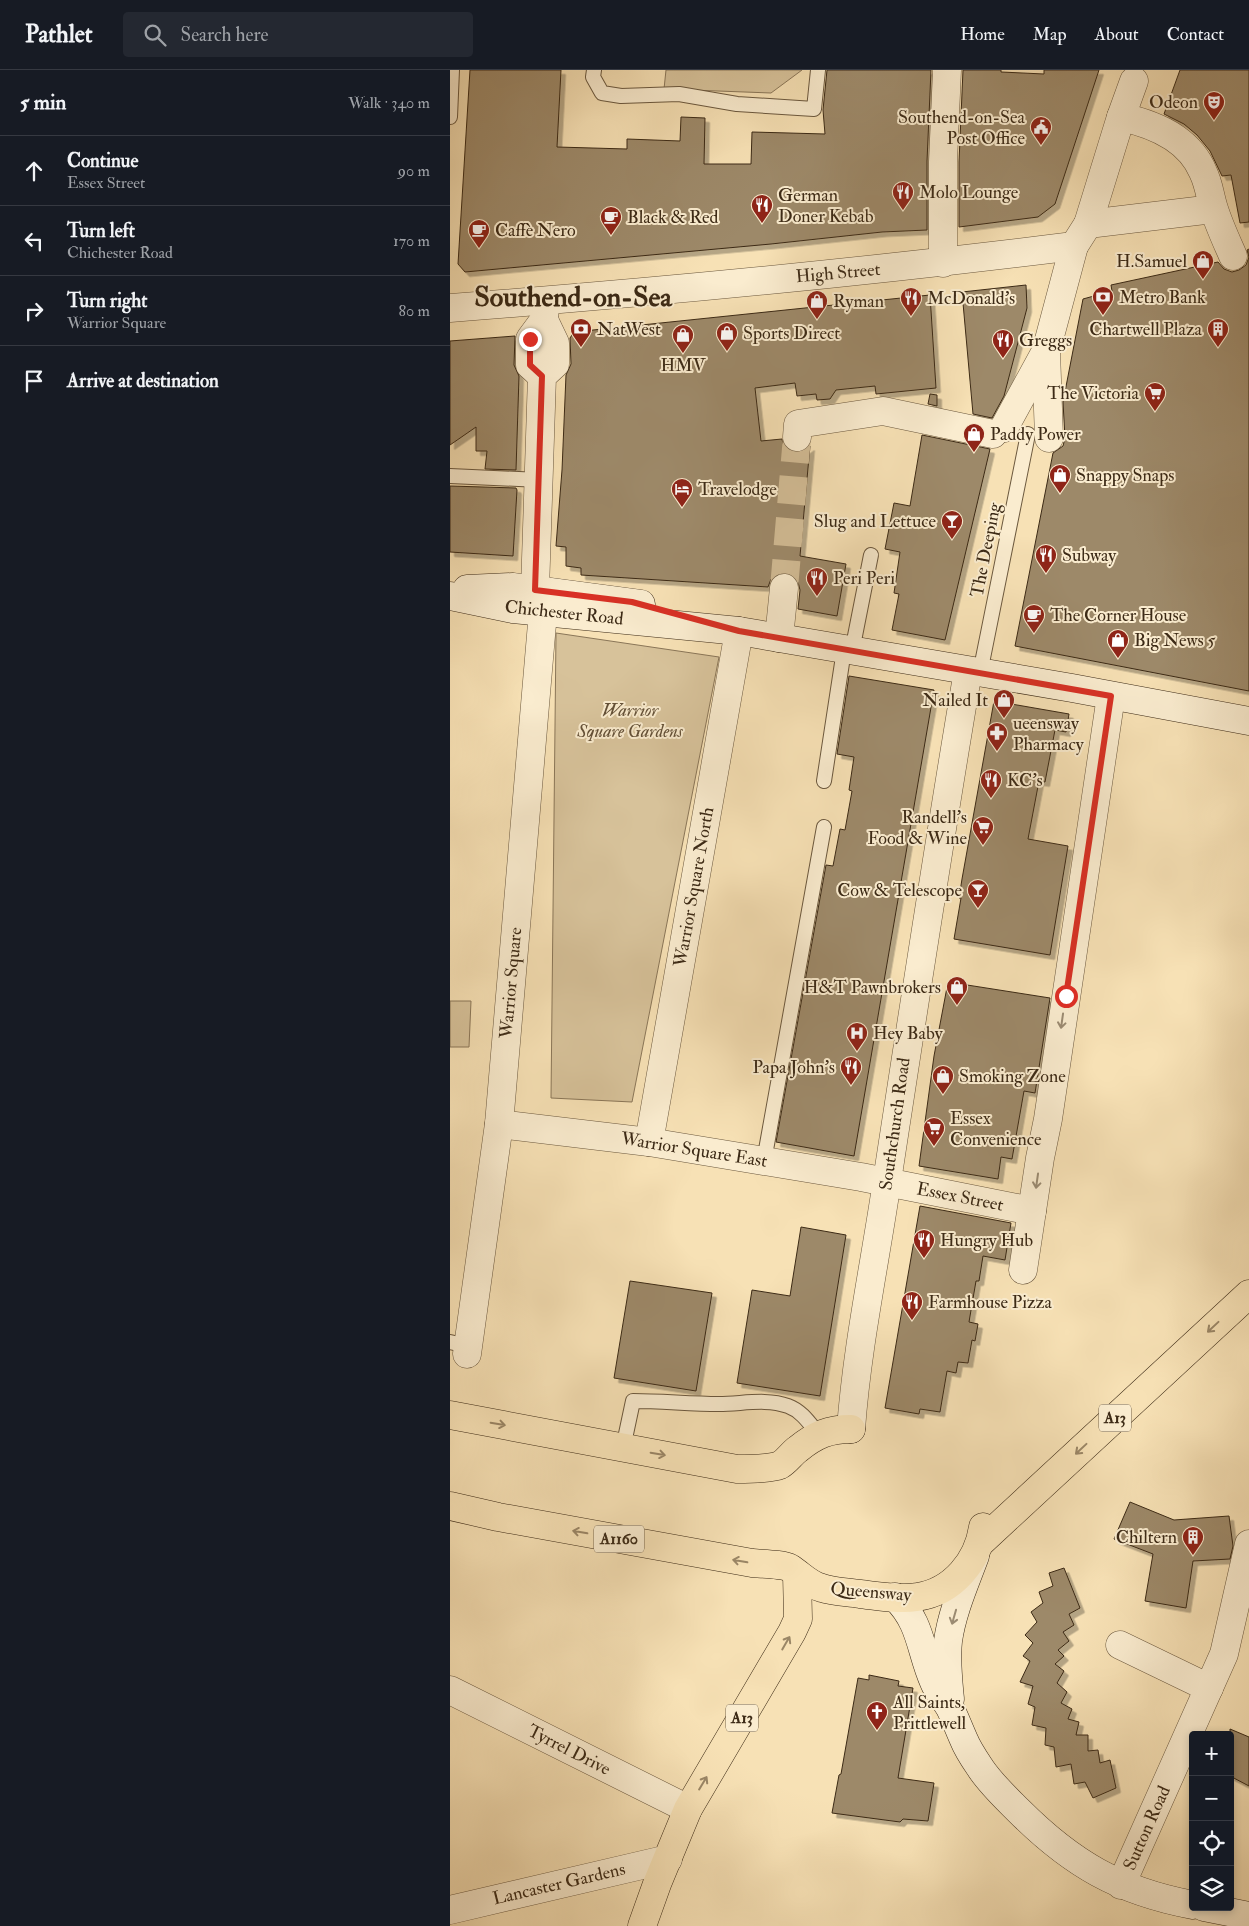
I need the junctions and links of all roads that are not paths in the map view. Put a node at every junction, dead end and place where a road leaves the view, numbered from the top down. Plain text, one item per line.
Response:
1 (452, 70) edge
2 (594, 70) edge
3 (818, 70) edge
4 (947, 70) edge
5 (1136, 75) edge
6 (450, 117) edge
7 (1121, 117) junction
8 (1213, 209) junction
9 (1081, 235) junction
10 (1233, 256) dead end
11 (943, 263) junction
12 (450, 308) edge
13 (544, 310) junction
14 (1046, 352) junction
15 (1019, 434) junction
16 (797, 437) tunnel mouth
17 (450, 476) edge
18 (540, 480) junction
19 (871, 555) dead end
20 (784, 588) tunnel mouth
21 (450, 590) edge
22 (450, 596) edge
23 (539, 601) junction
24 (739, 631) junction
25 (779, 638) junction
26 (848, 650) junction
27 (974, 672) junction
28 (1111, 696) junction
29 (1249, 721) edge
30 (824, 780) dead end
31 (824, 827) dead end
32 (499, 1124) junction
33 (649, 1142) junction
34 (764, 1161) junction
35 (887, 1183) junction
36 (1032, 1211) junction
37 (1023, 1270) dead end
38 (1249, 1294) edge
39 (461, 1347) edge
40 (450, 1415) edge
41 (851, 1429) joint
42 (819, 1435) junction
43 (623, 1448) junction
44 (450, 1506) edge
45 (980, 1541) junction
46 (1249, 1544) edge
47 (793, 1570) junction
48 (895, 1598) junction
49 (1120, 1645) dead end
50 (1210, 1688) junction
51 (450, 1690) edge
52 (950, 1709) junction
53 (688, 1809) junction
54 (668, 1859) junction
55 (1121, 1885) junction
56 (1189, 1904) edge
57 (450, 1910) edge
58 (1224, 1911) edge
59 (1249, 1916) edge
60 (642, 1926) edge

1 - 6 lane
2 - 3 lane
4 - 11 street
5 - 7 street
7 - 8 street
7 - 9 street
8 - 9 street, High Street
8 - 10 street
9 - 11 street, High Street
9 - 14 street
11 - 13 street, High Street
12 - 13 street, High Street
13 - 18 street, Warrior Square
14 - 15 street
14 - 15 street
15 - 16 street
15 - 27 lane, The Deeping
17 - 18 lane
18 - 23 street, Warrior Square
19 - 26 lane
20 - 25 street
21 - 23 street, Chichester Road
22 - 23 street, Chichester Road
23 - 24 street, Chichester Road
23 - 32 street, Warrior Square
24 - 25 street, Chichester Road
24 - 33 street, Warrior Square North
25 - 26 street, Chichester Road
26 - 27 street, Chichester Road
26 - 30 lane
27 - 28 street, Chichester Road
27 - 35 street, Southchurch Road
28 - 29 street, Chichester Road
28 -> 36 street
31 - 34 lane
32 - 33 street, Warrior Square East
32 - 39 street, Warrior Square
33 - 34 street, Warrior Square East
34 - 35 street, Warrior Square East
35 - 36 street, Essex Street
35 - 41 street, Southchurch Road
36 - 37 street
38 -> 45 main road, A13
40 -> 43 main road
41 - 42 main road
43 -> 42 main road
42 - 43 lane
47 -> 44 main road, A1160
45 - 48 main road, Queensway
45 -> 52 street, Sutton Road
46 - 50 street, Sutton Road
47 - 48 main road, Queensway
53 -> 47 main road, A13
48 - 52 street, Sutton Road
49 - 50 street
50 - 55 street, Sutton Road
51 - 53 street, Tyrrel Drive
52 - 55 street, Sutton Road
53 - 54 main road, A13
54 - 57 street, Lancaster Gardens
54 - 60 main road, A13
55 - 56 street, Sutton Road
58 - 59 street

